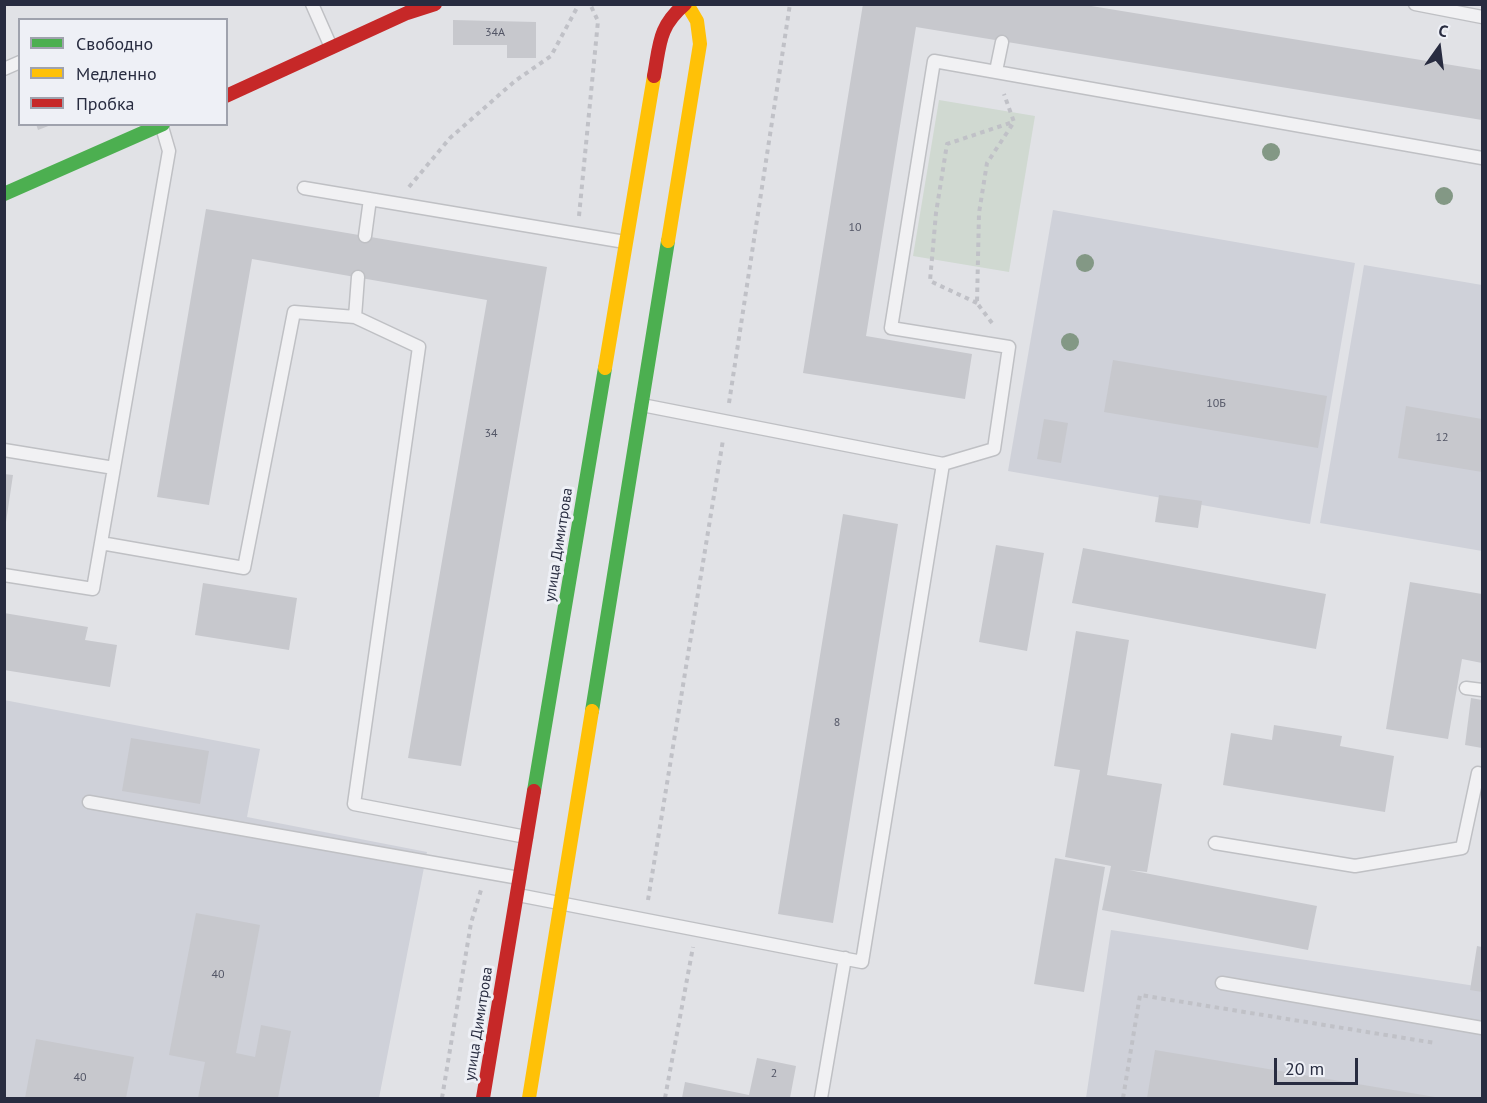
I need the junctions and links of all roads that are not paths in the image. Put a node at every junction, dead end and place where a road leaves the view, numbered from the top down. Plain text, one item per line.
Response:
1 (312, 4) edge
2 (435, 4) edge
3 (686, 4) edge
4 (1415, 4) edge
5 (1482, 17) edge
6 (1002, 42) dead end
7 (331, 48) junction
8 (18, 63) edge
9 (4, 69) edge
10 (996, 71) junction
11 (228, 95) edge
12 (159, 126) edge
13 (162, 126) edge
14 (1482, 158) edge
15 (304, 189) dead end
16 (4, 194) edge
17 (370, 199) junction
18 (365, 236) dead end
19 (626, 242) junction
20 (358, 277) dead end
21 (355, 317) junction
22 (642, 405) junction
23 (4, 450) edge
24 (943, 464) junction
25 (114, 468) junction
26 (100, 543) junction
27 (4, 576) edge
28 (1466, 688) dead end
29 (1482, 690) edge
30 (1482, 774) edge
31 (89, 802) dead end
32 (533, 838) junction
33 (1215, 843) dead end
34 (520, 878) junction
35 (517, 895) junction
36 (561, 902) junction
37 (845, 958) junction
38 (1222, 983) dead end
39 (1482, 1028) edge
40 (483, 1098) edge
41 (529, 1098) edge
42 (821, 1098) edge

1 - 7 lane
2 - 7 main road
3 - 19 main road, улица Димитрова
3 - 22 main road, улица Димитрова
4 - 5 lane
6 - 10 lane
7 - 11 main road
8 - 9 lane
10 - 14 lane
10 - 24 lane
12 - 16 main road
13 - 25 lane
15 - 17 lane
17 - 18 lane
17 - 19 lane
19 - 32 main road, улица Димитрова
20 - 21 lane
21 - 26 lane
21 - 32 lane
22 - 24 lane
22 - 36 main road, улица Димитрова
23 - 25 lane
24 - 37 lane
25 - 26 lane
26 - 27 lane
28 - 29 lane
30 - 33 lane
31 - 34 lane
32 - 34 main road, улица Димитрова
34 - 35 main road, улица Димитрова
35 - 36 lane
35 - 40 main road, улица Димитрова
36 - 37 lane
36 - 41 main road, улица Димитрова
37 - 42 lane
38 - 39 lane

